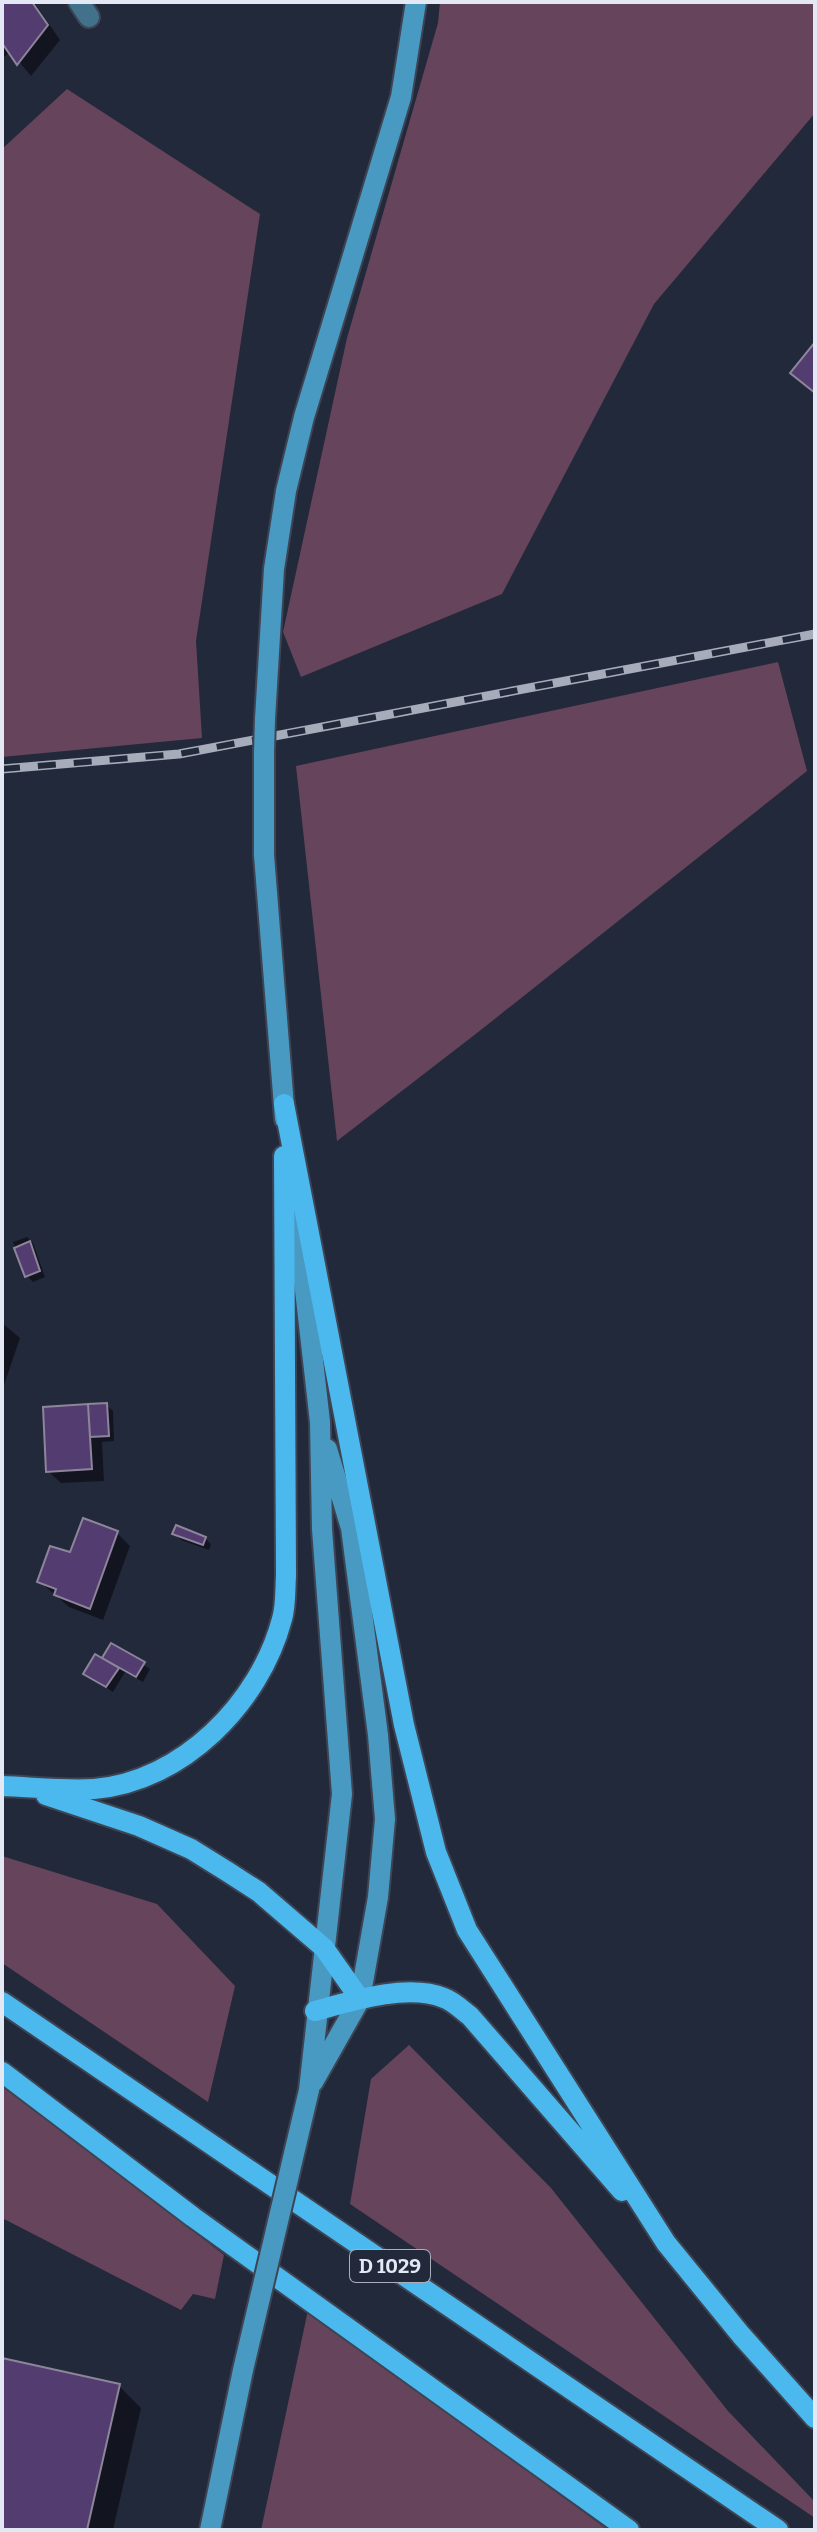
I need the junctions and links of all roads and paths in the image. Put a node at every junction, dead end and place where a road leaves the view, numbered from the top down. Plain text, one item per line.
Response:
1 (416, 2) edge
2 (284, 1104) junction
3 (320, 1422) junction
4 (2, 1786) edge
5 (23, 1787) junction
6 (324, 1948) junction
7 (360, 1999) junction
8 (2, 2002) edge
9 (315, 2011) junction
10 (2, 2072) edge
11 (309, 2090) junction
12 (666, 2243) junction
13 (815, 2418) edge
14 (210, 2530) edge
15 (629, 2530) edge
16 (778, 2530) edge

1 - 2 street, bridge
2 - 3 street
2 - 5 main road
2 - 12 main road
3 - 6 street
3 - 7 street
4 - 5 main road
5 - 6 main road
6 - 7 main road
6 - 9 street
7 - 9 main road
7 - 11 street
7 - 12 main road
8 - 16 main road, D 1029
9 - 11 street
10 - 15 main road
11 - 14 street, bridge
12 - 13 main road

